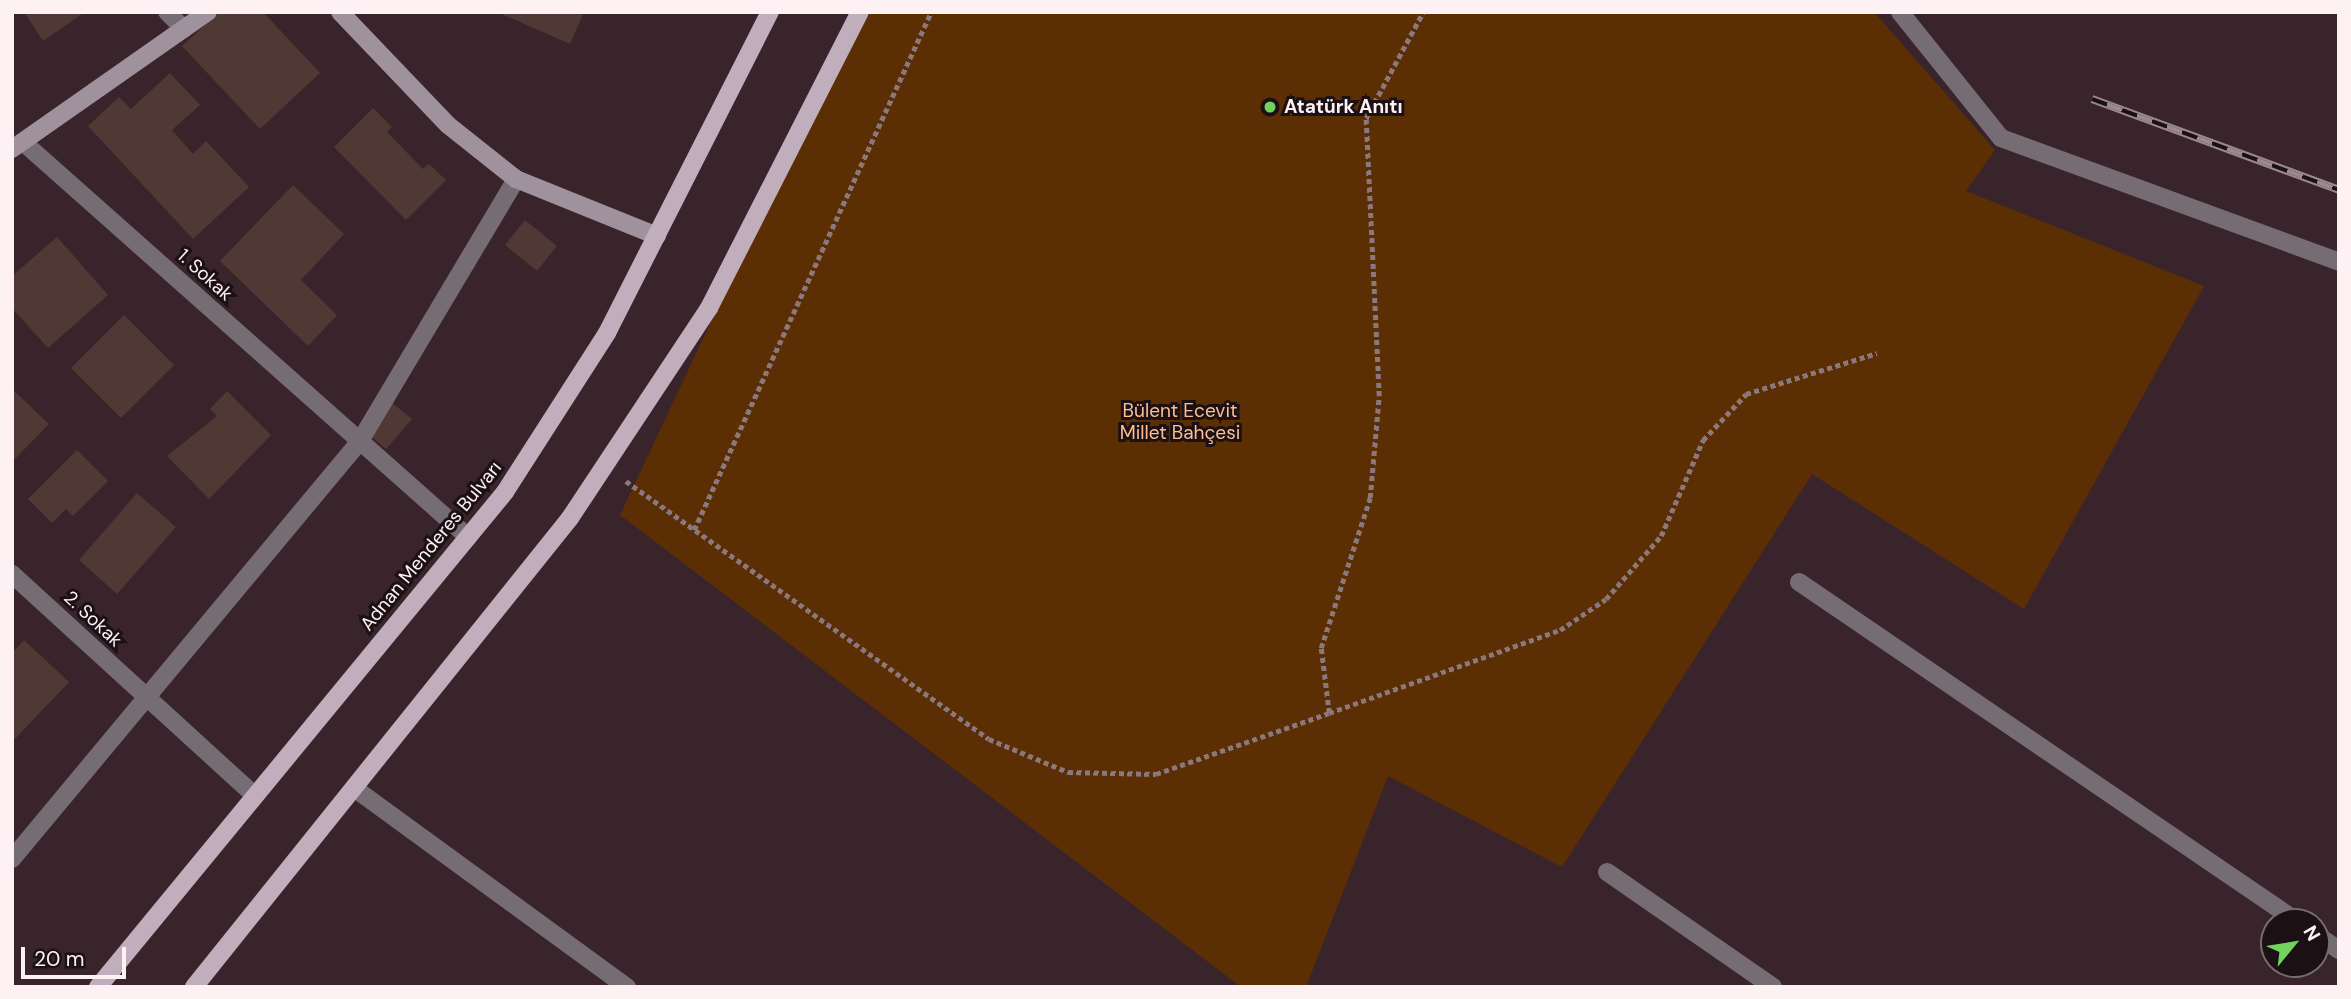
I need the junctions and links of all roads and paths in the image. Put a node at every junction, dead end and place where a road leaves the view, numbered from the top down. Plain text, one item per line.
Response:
1 (167, 12) edge
2 (208, 12) edge
3 (340, 12) edge
4 (770, 12) edge
5 (860, 12) edge
6 (930, 12) edge
7 (1423, 12) edge
8 (1900, 12) edge
9 (184, 29) junction
10 (18, 146) edge
11 (516, 179) junction
12 (657, 236) junction
13 (2339, 262) edge
14 (1877, 353) dead end
15 (360, 440) junction
16 (605, 467) junction
17 (694, 530) junction
18 (468, 537) junction
19 (12, 574) edge
20 (1799, 582) dead end
21 (145, 695) junction
22 (1329, 713) junction
23 (354, 788) junction
24 (255, 796) junction
25 (12, 859) edge
26 (1607, 872) dead end
27 (2277, 908) edge
28 (97, 987) edge
29 (194, 987) edge
30 (627, 987) edge
31 (1773, 987) edge

1 - 9 street
2 - 9 street
3 - 11 street
4 - 12 main road, Adnan Menderes Bulvarı
5 - 16 main road
6 - 17 path
7 - 22 path
8 - 13 street
9 - 10 street
10 - 15 street, 1. Sokak
11 - 12 street
11 - 15 street
12 - 18 main road, Adnan Menderes Bulvarı
14 - 22 path
15 - 18 street, 1. Sokak
15 - 21 street
16 - 17 path
16 - 23 main road
17 - 22 path
18 - 24 main road, Adnan Menderes Bulvarı
19 - 21 street, 2. Sokak
20 - 27 street
21 - 24 street, 2. Sokak
21 - 25 street
23 - 29 main road
23 - 30 street
24 - 28 main road, Adnan Menderes Bulvarı
26 - 31 street

